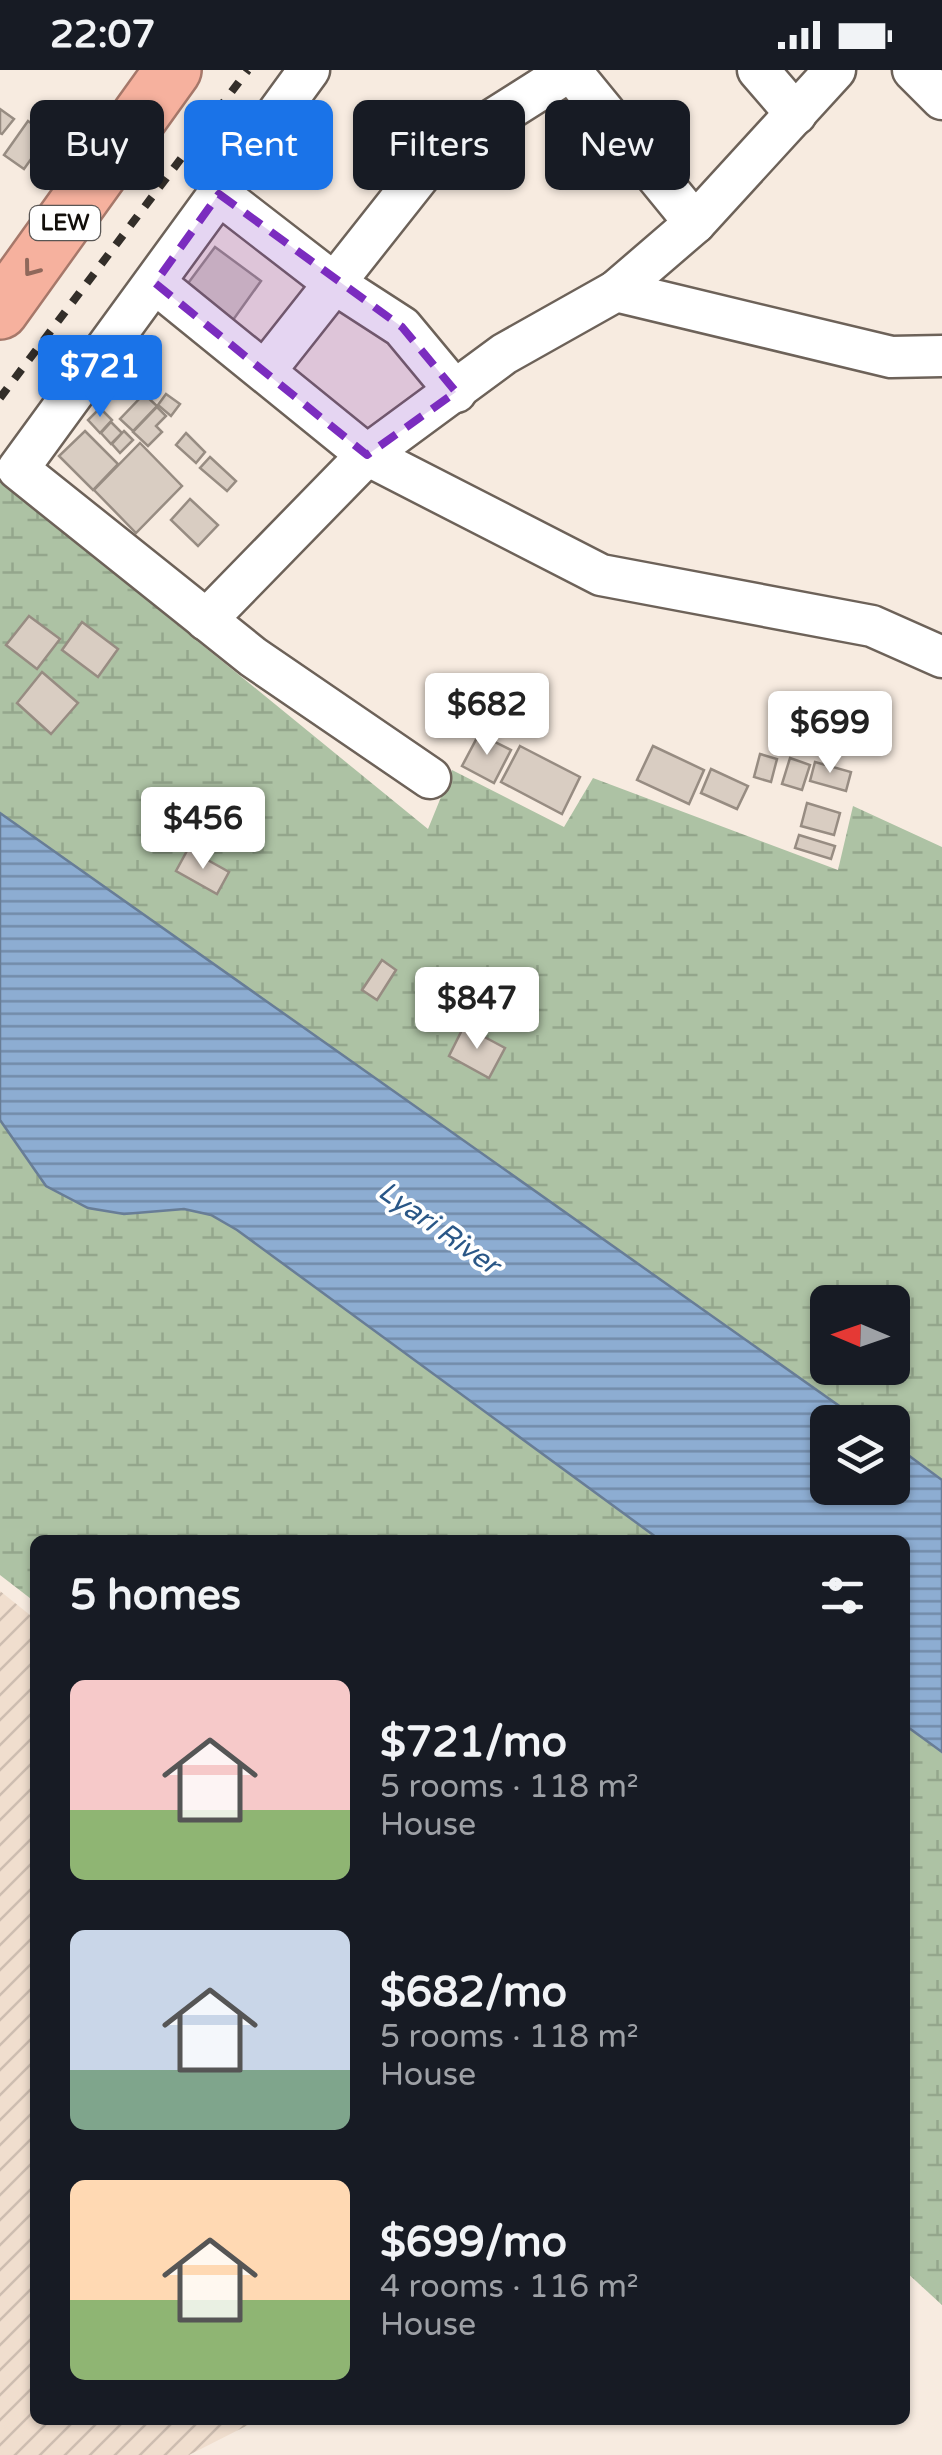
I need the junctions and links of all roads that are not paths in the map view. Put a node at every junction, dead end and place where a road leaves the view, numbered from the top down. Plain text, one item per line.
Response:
1 (172, 70) edge
2 (309, 70) edge
3 (570, 70) edge
4 (758, 70) edge
5 (835, 70) edge
6 (913, 70) edge
7 (942, 99) edge
8 (796, 114) junction
9 (219, 194) junction
10 (694, 223) junction
11 (156, 283) junction
12 (334, 283) junction
13 (616, 291) junction
14 (0, 311) edge
15 (942, 356) edge
16 (265, 371) junction
17 (456, 392) junction
18 (366, 455) junction
19 (206, 620) junction
20 (942, 657) edge
21 (430, 778) dead end

1 -> 14 highway, LEW
2 - 9 street
3 - 10 street
3 - 12 street
4 - 8 street
5 - 8 street
6 - 7 street
8 - 10 street
9 - 11 street
9 - 12 street
10 - 13 street
11 - 16 street
11 - 19 street
12 - 16 street
12 - 17 street
13 - 15 street
13 - 17 street
16 - 18 street
17 - 18 street
18 - 19 street
18 - 20 street
19 - 21 street

